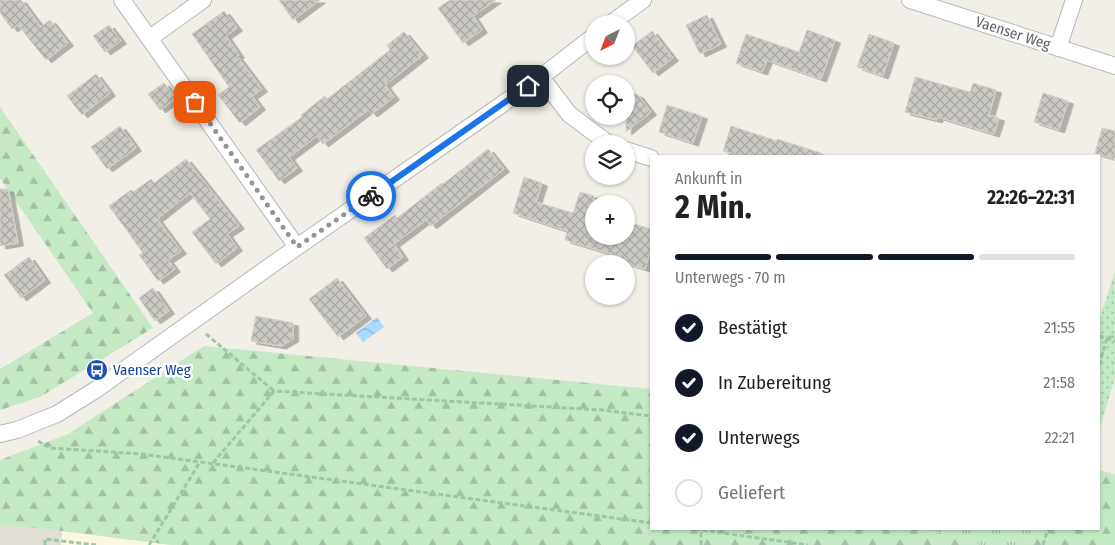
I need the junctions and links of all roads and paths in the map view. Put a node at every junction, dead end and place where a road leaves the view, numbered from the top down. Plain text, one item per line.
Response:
1 (122, 0) edge
2 (203, 0) edge
3 (643, 0) edge
4 (910, 0) edge
5 (1074, 0) edge
6 (622, 15) edge
7 (150, 38) junction
8 (585, 43) edge
9 (1058, 48) junction
10 (1115, 66) edge
11 (540, 77) junction
12 (597, 135) edge
13 (635, 153) edge
14 (650, 158) edge
15 (297, 247) junction
16 (192, 322) junction
17 (1100, 336) edge
18 (1115, 336) edge
19 (1107, 338) junction
20 (1115, 341) edge
21 (1100, 362) edge
22 (274, 391) junction
23 (650, 416) edge
24 (18, 430) junction
25 (0, 434) edge
26 (200, 462) junction
27 (213, 463) junction
28 (650, 523) edge
29 (701, 530) edge
30 (1048, 530) edge
31 (45, 545) edge
32 (96, 545) edge
33 (149, 545) edge
34 (701, 545) edge
35 (808, 545) edge
36 (1043, 545) edge

1 - 7 street
2 - 7 street
3 - 6 street
4 - 9 street, Vaenser Weg
5 - 9 street
7 - 15 street
8 - 11 street
9 - 10 street, Vaenser Weg
11 - 12 street
11 - 15 street
13 - 14 street
15 - 16 street
16 - 22 path
16 - 24 street
17 - 19 path
18 - 19 path
19 - 20 path
19 - 21 path
22 - 23 path
22 - 27 path
24 - 25 street
24 - 26 path
26 - 27 path
26 - 33 path
27 - 28 path
29 - 34 path
29 - 35 path
30 - 36 path
31 - 32 path

